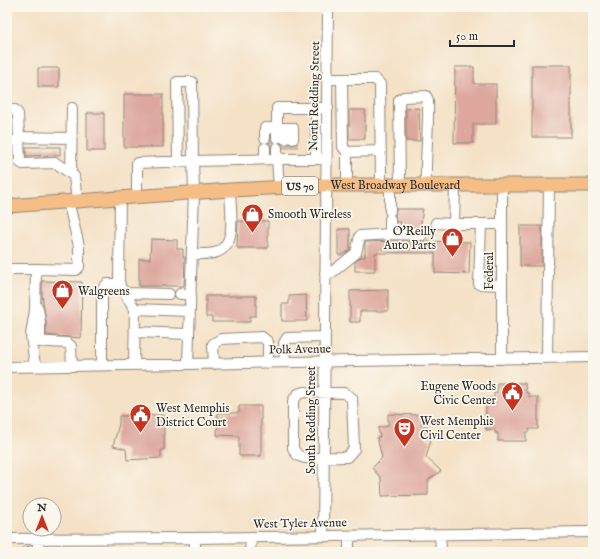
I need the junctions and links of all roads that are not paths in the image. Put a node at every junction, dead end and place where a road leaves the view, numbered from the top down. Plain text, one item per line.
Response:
1 (328, 7) edge
2 (328, 79) junction
3 (342, 79) junction
4 (72, 108) dead end
5 (316, 108) junction
6 (328, 108) junction
7 (7, 110) edge
8 (277, 128) junction
9 (70, 138) junction
10 (19, 139) junction
11 (7, 141) edge
12 (278, 149) junction
13 (381, 151) junction
14 (347, 152) junction
15 (316, 159) junction
16 (326, 159) junction
17 (193, 161) junction
18 (178, 162) junction
19 (70, 173) junction
20 (347, 184) junction
21 (390, 184) junction
22 (426, 184) junction
23 (502, 184) junction
24 (549, 184) junction
25 (326, 185) junction
26 (455, 185) junction
27 (593, 185) edge
28 (279, 187) junction
29 (230, 190) junction
30 (194, 192) junction
31 (137, 197) junction
32 (120, 198) junction
33 (73, 201) junction
34 (7, 206) edge
35 (436, 223) dead end
36 (454, 224) junction
37 (481, 224) junction
38 (502, 224) junction
39 (390, 234) junction
40 (422, 235) dead end
41 (192, 254) junction
42 (7, 269) edge
43 (36, 269) junction
44 (325, 273) junction
45 (502, 285) junction
46 (122, 289) junction
47 (169, 294) dead end
48 (180, 294) dead end
49 (191, 294) junction
50 (35, 299) junction
51 (135, 309) junction
52 (190, 311) junction
53 (135, 332) junction
54 (189, 334) junction
55 (324, 337) junction
56 (36, 342) junction
57 (593, 357) edge
58 (547, 358) junction
59 (502, 359) junction
60 (324, 361) junction
61 (268, 362) junction
62 (285, 362) junction
63 (188, 364) junction
64 (214, 364) junction
65 (102, 365) junction
66 (134, 365) junction
67 (35, 366) junction
68 (72, 366) junction
69 (7, 367) edge
70 (324, 392) junction
71 (324, 458) junction
72 (593, 532) edge
73 (440, 534) junction
74 (323, 536) junction
75 (349, 536) junction
76 (250, 537) junction
77 (38, 538) junction
78 (195, 538) junction
79 (7, 539) edge
80 (26, 552) edge
81 (195, 552) edge
82 (250, 552) edge
83 (349, 552) edge
84 (441, 552) edge

1 - 2 street, North Redding Street
2 - 3 street
2 - 6 street, North Redding Street
3 - 13 street
3 - 14 street
4 - 9 street
5 - 6 street
5 - 8 street
5 - 15 street
6 - 16 street, North Redding Street
7 - 10 street
8 - 12 street
8 - 12 street
9 - 10 street
9 - 19 street
10 - 11 street
10 - 19 street
12 - 15 street
12 - 17 street
12 - 28 street
13 - 14 street
13 - 21 street
14 - 20 street
15 - 16 street
16 - 25 street, North Redding Street
17 - 18 street
17 - 18 street
17 - 30 street
18 - 31 street
19 - 33 street
20 - 21 main road, West Broadway Boulevard / US 70
20 - 25 main road, West Broadway Boulevard / US 70
21 - 22 main road, West Broadway Boulevard / US 70
21 - 22 street
21 - 39 street
22 - 26 main road, West Broadway Boulevard / US 70
23 - 24 main road, West Broadway Boulevard / US 70
23 - 26 main road, West Broadway Boulevard / US 70
23 - 38 street, Federal
24 - 27 main road, West Broadway Boulevard / US 70
24 - 58 street
25 - 28 main road, West Broadway Boulevard / US 70
25 - 44 street, South Redding Street
26 - 36 street
28 - 29 main road, West Broadway Boulevard / US 70
29 - 30 main road, West Broadway Boulevard / US 70
29 - 41 street
30 - 31 main road, West Broadway Boulevard / US 70
30 - 41 street
31 - 32 main road, West Broadway Boulevard / US 70
32 - 33 main road, West Broadway Boulevard / US 70
32 - 46 street
33 - 34 main road, West Broadway Boulevard / US 70
33 - 43 street
35 - 36 street
36 - 37 street
37 - 38 street
37 - 45 street
38 - 45 street, Federal
39 - 40 street
39 - 44 street
41 - 49 street
42 - 43 street
43 - 50 street
44 - 55 street, South Redding Street
45 - 59 street, Federal
46 - 47 street
46 - 51 street
46 - 65 street
48 - 49 street
49 - 52 street
50 - 56 street
50 - 56 street
51 - 52 street
51 - 53 street
52 - 54 street
53 - 54 street
53 - 66 street
54 - 63 street
55 - 60 street, South Redding Street
55 - 62 street
56 - 67 street
56 - 68 street
57 - 58 street, Polk Avenue
58 - 59 street, Polk Avenue
59 - 60 street, Polk Avenue
60 - 62 street, Polk Avenue
60 - 70 street, South Redding Street
61 - 62 street, Polk Avenue
61 - 64 street, Polk Avenue
61 - 64 street
63 - 64 street, Polk Avenue
63 - 66 street, Polk Avenue
65 - 66 street, Polk Avenue
65 - 68 street, Polk Avenue
67 - 68 street, Polk Avenue
67 - 69 street, Polk Avenue
70 - 71 street, South Redding Street
70 - 71 street
70 - 71 street
71 - 74 street, South Redding Street
72 - 73 street, West Tyler Avenue
73 - 75 street, West Tyler Avenue
73 - 84 street
74 - 75 street, West Tyler Avenue
74 - 76 street, West Tyler Avenue
75 - 83 street
76 - 78 street, West Tyler Avenue
76 - 82 street
77 - 78 street, West Tyler Avenue
77 - 79 street, West Tyler Avenue
77 - 80 street
78 - 81 street

